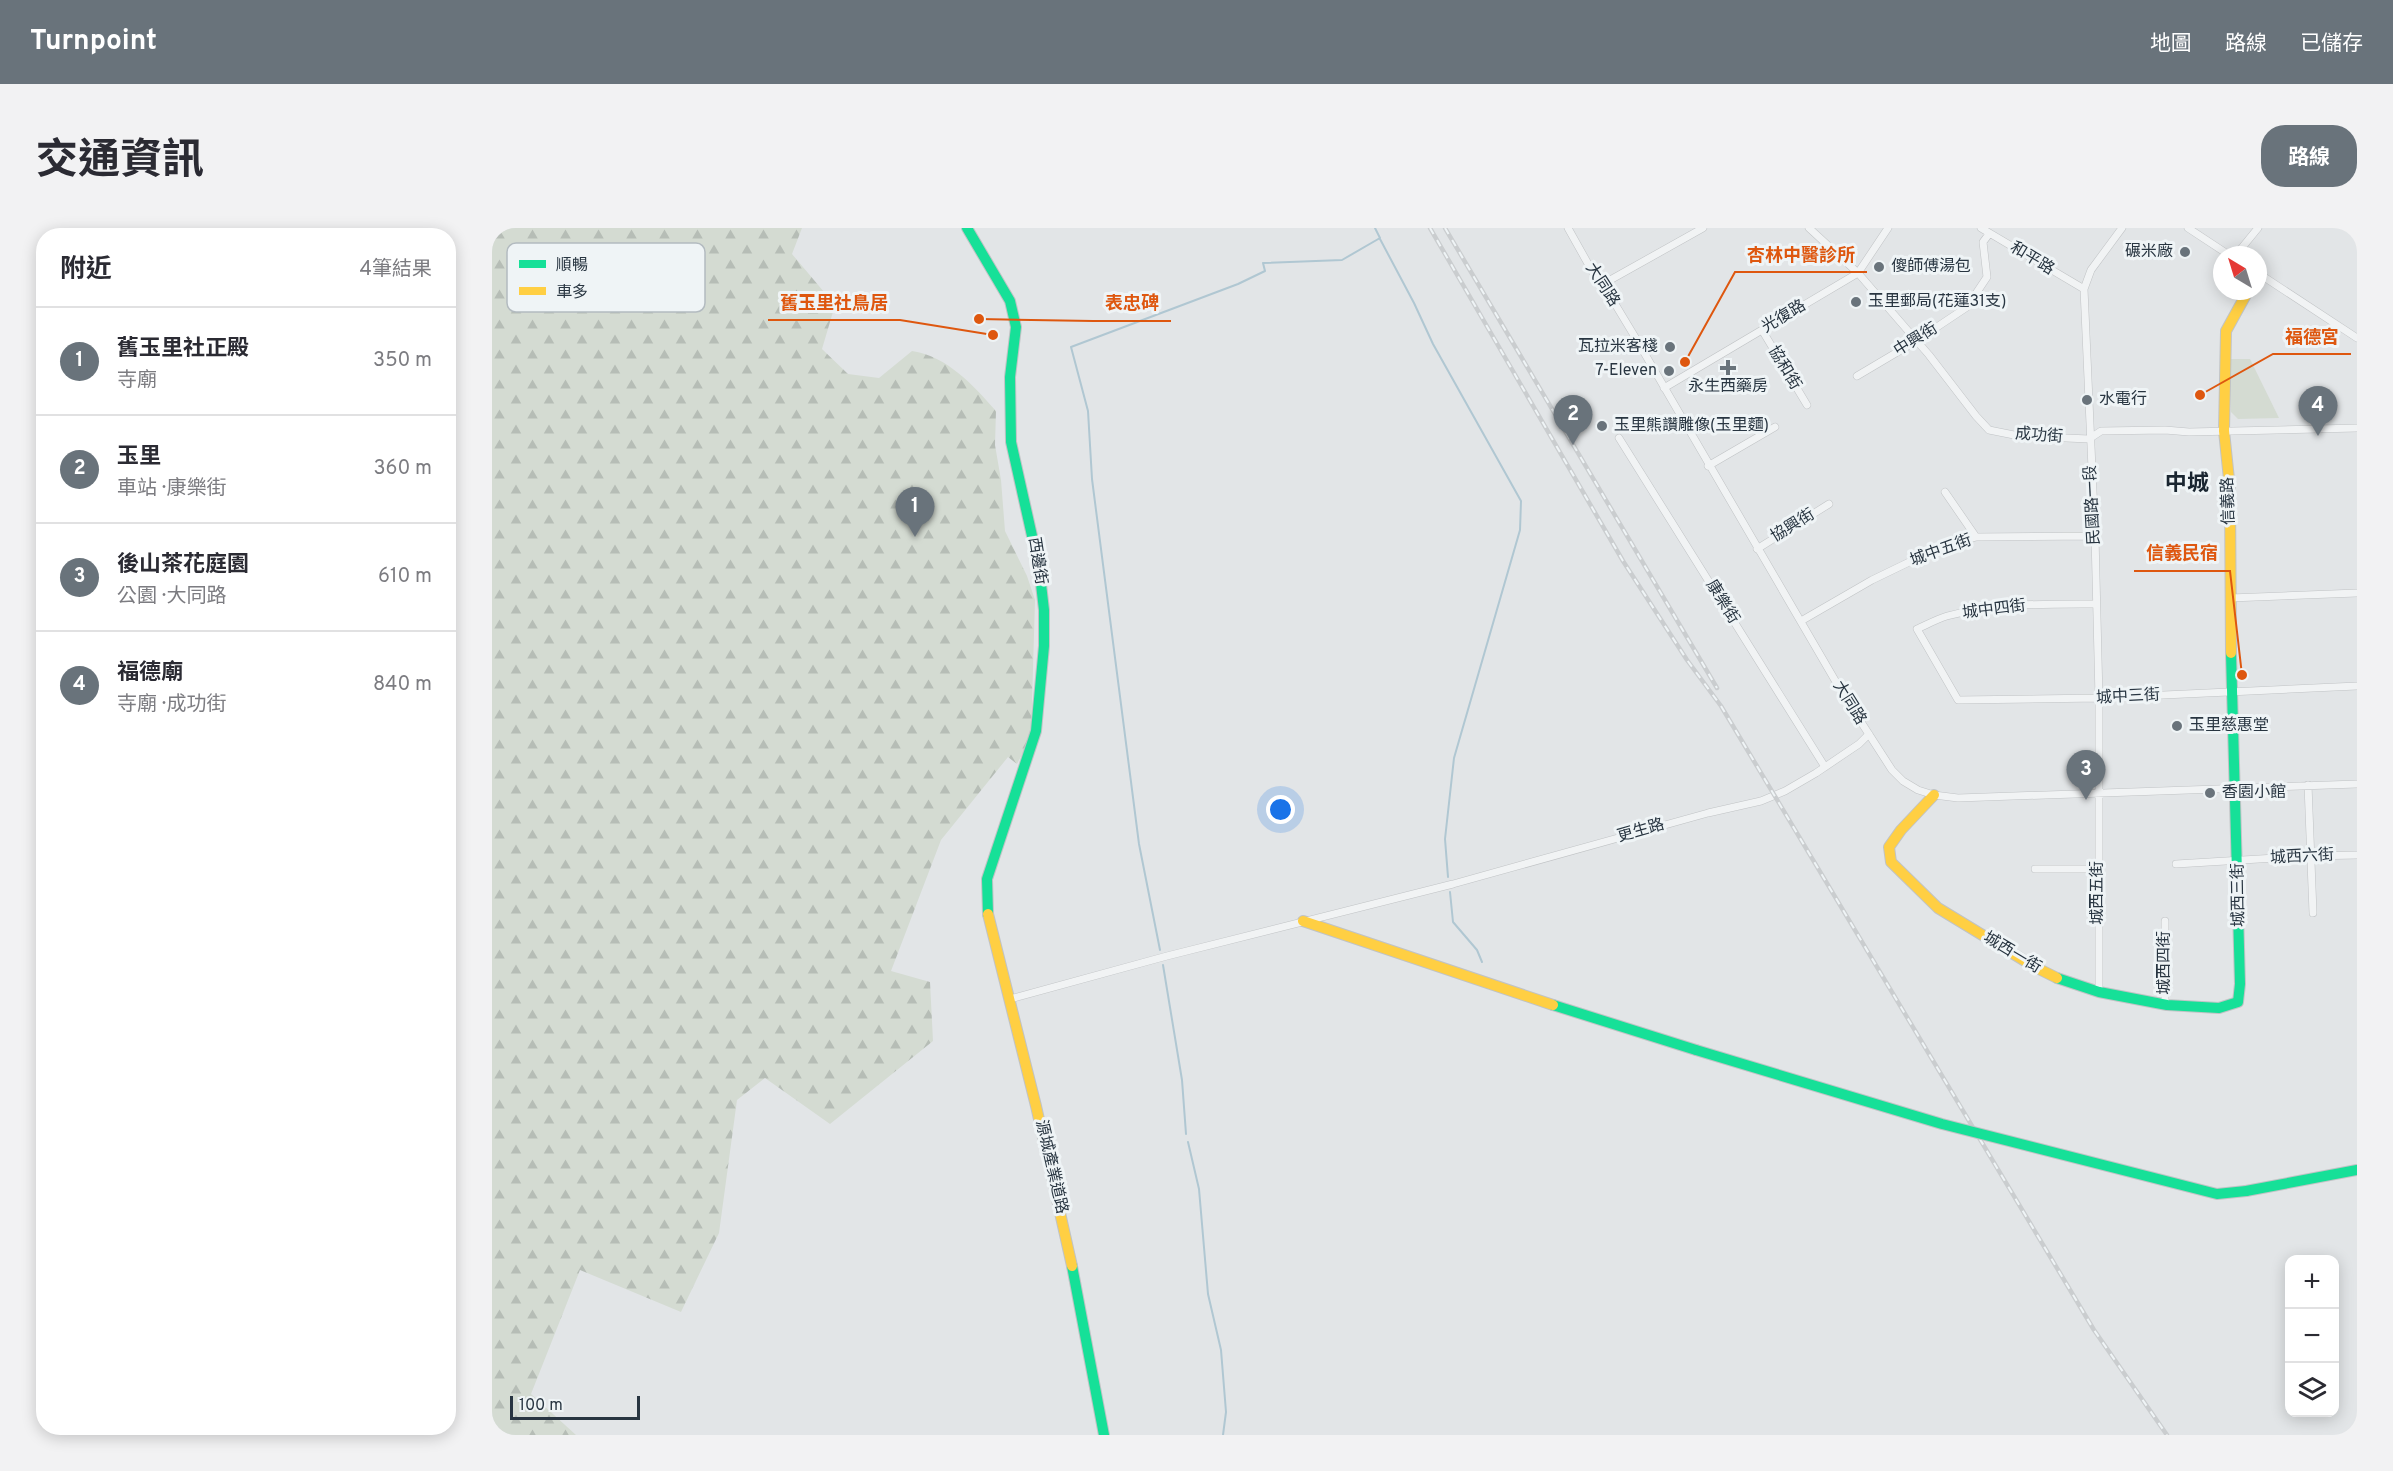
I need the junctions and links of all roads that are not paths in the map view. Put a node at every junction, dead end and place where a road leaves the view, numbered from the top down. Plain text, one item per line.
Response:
1 (967, 228) edge
2 (1568, 228) edge
3 (1809, 228) edge
4 (1888, 228) edge
5 (1981, 228) edge
6 (2122, 228) edge
7 (2188, 228) edge
8 (2258, 228) edge
9 (1701, 229) edge
10 (1989, 234) junction
11 (2215, 246) edge
12 (2243, 246) edge
13 (1858, 273) junction
14 (2267, 280) edge
15 (1603, 284) junction
16 (2084, 289) junction
17 (2243, 300) edge
18 (1762, 330) junction
19 (2357, 338) edge
20 (1916, 340) junction
21 (1857, 376) dead end
22 (1664, 388) junction
23 (1807, 405) dead end
24 (1775, 427) dead end
25 (2357, 428) edge
26 (2224, 431) junction
27 (1619, 438) dead end
28 (2089, 439) junction
29 (1708, 466) junction
30 (1945, 492) dead end
31 (1829, 504) dead end
32 (2095, 536) junction
33 (1976, 537) junction
34 (1757, 549) junction
35 (2357, 593) edge
36 (2230, 598) junction
37 (2096, 604) junction
38 (1800, 621) junction
39 (1928, 648) joint
40 (2357, 686) edge
41 (2233, 691) junction
42 (2099, 698) junction
43 (1869, 734) junction
44 (1825, 767) junction
45 (2308, 784) junction
46 (2357, 784) edge
47 (2236, 788) junction
48 (2098, 794) junction
49 (1934, 795) junction
50 (2357, 855) edge
51 (2310, 856) junction
52 (2239, 861) junction
53 (2176, 864) dead end
54 (2035, 869) dead end
55 (2098, 869) junction
56 (987, 901) joint
57 (2313, 913) dead end
58 (1303, 921) junction
59 (2165, 921) dead end
60 (2099, 993) junction
61 (1010, 999) junction
62 (2238, 1002) joint
63 (2165, 1004) junction
64 (2357, 1170) edge
65 (1104, 1435) edge

1 - 56 street, 西邊街
2 - 15 street, 大同路
3 - 13 street, 成功街
4 - 13 street, 光復路
5 - 10 street, 和平路
6 - 16 street, 民國路一段
7 - 11 street
8 - 12 street
9 - 15 street
10 - 16 street, 和平路
10 - 20 street, 中興街
13 - 18 street, 光復路
13 - 20 street, 成功街
14 - 19 street
15 - 22 street, 大同路
16 - 28 street, 民國路一段
17 - 26 street, 信義路
18 - 22 street, 光復路
18 - 23 street, 協和街
20 - 21 street, 中興街
20 - 28 street, 成功街
22 - 29 street, 大同路
24 - 29 street
25 - 26 street, 成功街
26 - 28 street, 成功街
26 - 36 street, 信義路
27 - 44 street, 康樂街
28 - 32 street, 民國路一段
29 - 34 street, 大同路
30 - 33 street
31 - 34 street, 協興街
32 - 33 street, 城中五街
32 - 37 street, 民國路一段
33 - 38 street, 城中五街
34 - 38 street, 大同路
35 - 36 street
36 - 41 street, 信義路
37 - 39 street, 城中四街
37 - 42 street, 民國路一段
38 - 43 street, 大同路
39 - 42 street, 城中三街
40 - 41 street, 城中三街
41 - 42 street, 城中三街
41 - 47 street, 信義路
42 - 48 street, 民國路一段
43 - 44 street, 更生路
43 - 49 street, 大同路
44 - 58 street, 更生路
45 - 46 street, 大同路
45 - 47 street, 大同路
45 - 51 street
47 - 48 street, 大同路
47 - 52 street, 城西三街
48 - 49 street, 大同路
48 - 55 street, 城西五街
49 - 60 street, 城西一街
50 - 51 street, 城西六街
51 - 52 street, 城西六街
51 - 57 street
52 - 53 street, 城西六街
52 - 62 street, 城西三街
54 - 55 street
55 - 60 street, 城西五街
56 - 61 street, 源城產業道路
58 - 61 street, 更生路
58 - 64 street, bridge
59 - 63 street, 城西四街
60 - 63 street, 城西一街
61 - 65 street, 源城產業道路
62 - 63 street, 城西一街

